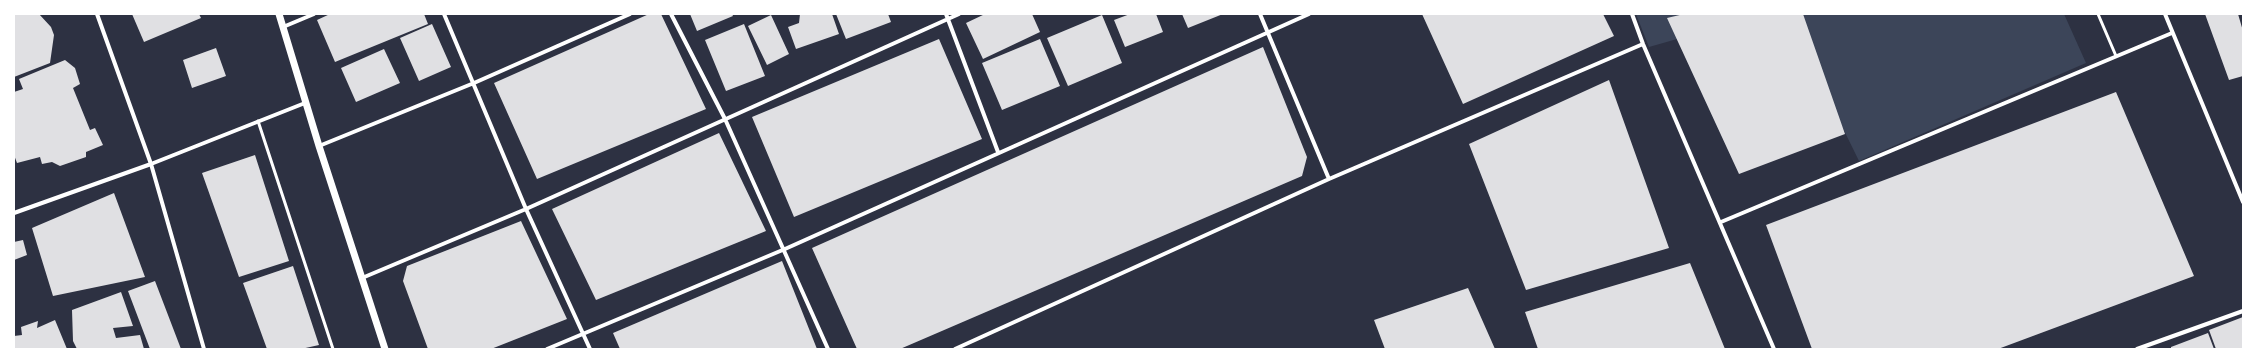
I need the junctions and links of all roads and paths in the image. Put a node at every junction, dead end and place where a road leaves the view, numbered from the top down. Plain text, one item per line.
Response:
1 (98, 14) edge
2 (279, 14) edge
3 (314, 14) edge
4 (444, 14) edge
5 (630, 14) edge
6 (671, 14) edge
7 (946, 14) edge
8 (959, 14) edge
9 (1260, 14) edge
10 (1309, 14) edge
11 (1632, 14) edge
12 (2098, 14) edge
13 (2165, 14) edge
14 (948, 19) junction
15 (282, 28) junction
16 (1268, 33) junction
17 (2172, 33) junction
18 (1643, 44) junction
19 (2116, 56) junction
20 (474, 83) junction
21 (305, 103) junction
22 (258, 120) junction
23 (725, 120) junction
24 (318, 146) junction
25 (998, 152) junction
26 (151, 164) junction
27 (1329, 179) junction
28 (2243, 202) edge
29 (526, 209) junction
30 (14, 213) edge
31 (1721, 222) junction
32 (785, 249) junction
33 (362, 278) junction
34 (2243, 311) edge
35 (583, 333) junction
36 (204, 349) edge
37 (333, 349) edge
38 (384, 349) edge
39 (547, 349) edge
40 (590, 349) edge
41 (828, 349) edge
42 (954, 349) edge
43 (1774, 349) edge
44 (2137, 349) edge

1 - 26 street
2 - 15 street
3 - 15 street
4 - 20 street
5 - 20 street
6 - 23 street
7 - 14 street
8 - 14 street
9 - 16 street
10 - 16 street
11 - 18 street
12 - 19 lane
13 - 17 street
14 - 23 street
14 - 25 street
15 - 21 street
16 - 25 street
16 - 27 street
17 - 19 street
17 - 28 street
18 - 27 street
18 - 31 street
19 - 31 street
20 - 24 street
20 - 29 street
21 - 22 street
21 - 24 street
22 - 26 street
22 - 37 lane
23 - 29 street
23 - 32 street
24 - 33 street
25 - 32 street
26 - 30 street
26 - 36 street
27 - 42 street
29 - 33 street
29 - 35 street
31 - 43 street
32 - 35 street
32 - 41 street
33 - 38 street
34 - 44 street
35 - 39 street
35 - 40 street

